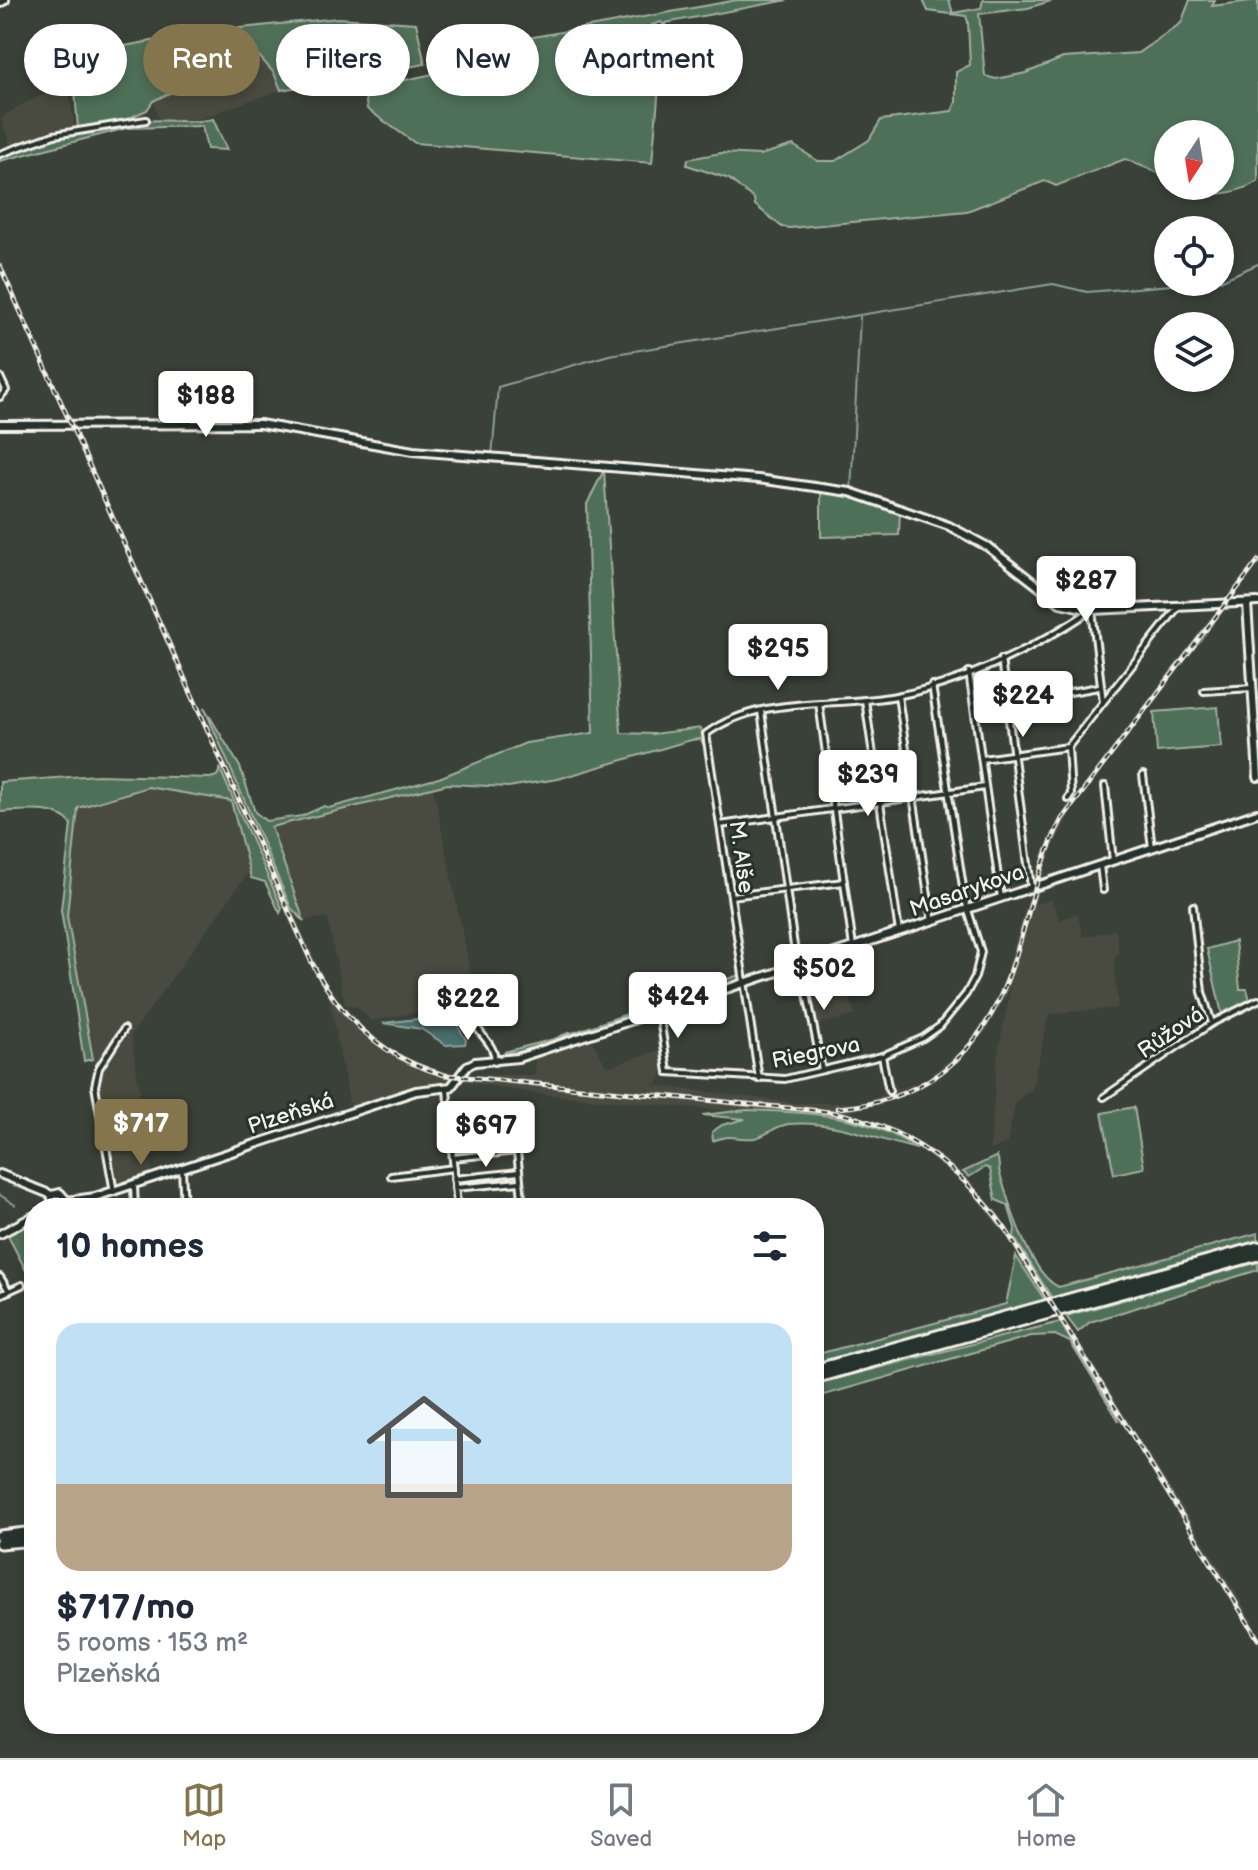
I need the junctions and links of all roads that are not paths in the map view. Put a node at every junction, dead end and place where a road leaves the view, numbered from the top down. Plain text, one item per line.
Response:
1 (146, 120) dead end
2 (0, 154) edge
3 (0, 377) edge
4 (0, 397) edge
5 (0, 425) edge
6 (1258, 602) edge
7 (1247, 603) junction
8 (1180, 605) junction
9 (1092, 610) junction
10 (1001, 659) junction
11 (969, 672) junction
12 (932, 685) junction
13 (1099, 687) junction
14 (1252, 688) junction
15 (1204, 691) dead end
16 (898, 696) junction
17 (1035, 698) dead end
18 (865, 700) junction
19 (1103, 702) junction
20 (819, 703) junction
21 (761, 710) junction
22 (1256, 714) edge
23 (1068, 747) junction
24 (1015, 754) junction
25 (982, 759) junction
26 (1143, 775) dead end
27 (1258, 777) edge
28 (1105, 786) dead end
29 (985, 787) junction
30 (949, 792) junction
31 (914, 796) junction
32 (1068, 799) dead end
33 (880, 802) junction
34 (833, 809) junction
35 (1258, 814) edge
36 (776, 816) junction
37 (720, 825) junction
38 (1152, 848) junction
39 (1113, 861) junction
40 (1100, 865) junction
41 (844, 882) junction
42 (1031, 888) junction
43 (787, 889) junction
44 (1103, 890) dead end
45 (730, 896) junction
46 (1001, 898) junction
47 (1193, 906) dead end
48 (968, 909) junction
49 (932, 922) junction
50 (899, 932) junction
51 (853, 947) junction
52 (800, 965) junction
53 (743, 984) junction
54 (1258, 1000) edge
55 (659, 1011) junction
56 (472, 1016) dead end
57 (1212, 1023) junction
58 (124, 1029) dead end
59 (882, 1056) junction
60 (495, 1062) junction
61 (822, 1070) junction
62 (759, 1079) junction
63 (447, 1089) junction
64 (889, 1091) dead end
65 (1104, 1097) dead end
66 (514, 1124) dead end
67 (516, 1143) junction
68 (452, 1150) junction
69 (517, 1151) junction
70 (453, 1158) junction
71 (454, 1168) junction
72 (182, 1169) junction
73 (519, 1172) junction
74 (0, 1174) edge
75 (391, 1176) dead end
76 (454, 1179) junction
77 (520, 1182) junction
78 (134, 1186) junction
79 (455, 1188) junction
80 (114, 1192) junction
81 (52, 1195) junction
82 (52, 1198) edge
83 (63, 1198) edge
84 (90, 1198) edge
85 (135, 1198) edge
86 (183, 1198) edge
87 (456, 1198) edge
88 (522, 1198) edge
89 (24, 1221) edge
90 (0, 1234) edge
91 (1258, 1247) edge
92 (1258, 1255) edge
93 (0, 1277) edge
94 (22, 1285) dead end
95 (9, 1291) junction
96 (0, 1295) edge
97 (824, 1367) edge
98 (824, 1375) edge
99 (24, 1533) edge
100 (0, 1536) edge
101 (24, 1541) edge
102 (0, 1543) edge

1 - 2 street
3 - 4 street
5 - 9 street
6 - 7 street
7 - 8 street
7 - 14 street
8 - 9 street
8 - 19 street
9 - 10 street
9 - 13 street
10 - 11 street
10 - 24 street
11 - 12 street
11 - 25 street
12 - 16 street
12 - 30 street, Riegrova
13 - 17 street
13 - 19 street
14 - 15 street
14 - 22 street
16 - 18 street
16 - 31 street
18 - 20 street
18 - 33 street
19 - 23 street
20 - 21 street
20 - 34 street
21 - 36 street
21 - 37 street, M. Alše
22 - 27 street
23 - 24 street
23 - 32 street
24 - 25 street
24 - 42 street
25 - 29 street
26 - 38 street
28 - 39 street
29 - 30 street
29 - 46 street
30 - 31 street
30 - 48 street, Riegrova
31 - 33 street
31 - 49 street
33 - 34 street
33 - 50 street
34 - 36 street
34 - 41 street
35 - 38 street, Masarykova
36 - 37 street
36 - 43 street
37 - 45 street, M. Alše
38 - 39 street, Masarykova
39 - 40 street, Masarykova
40 - 42 street, Masarykova
40 - 44 street
41 - 43 street
41 - 51 street
42 - 46 street, Masarykova
43 - 45 street
43 - 52 street
45 - 53 street, M. Alše
46 - 48 street, Masarykova
47 - 57 street
48 - 49 street, Masarykova
48 - 59 street, Riegrova
49 - 50 street, Masarykova
50 - 51 street, Masarykova
51 - 52 street, Masarykova
52 - 53 street, Masarykova
52 - 61 street
53 - 55 street, Masarykova
53 - 62 street, M. Alše
54 - 57 street, Růžová
55 - 60 street, Masarykova
55 - 62 street, Riegrova
56 - 60 street
57 - 65 street, Růžová
58 - 80 street
59 - 61 street, Riegrova
59 - 64 street
60 - 63 street
61 - 62 street, Riegrova
63 - 68 street
63 - 72 street, Plzeňská
66 - 67 street
67 - 68 street
67 - 69 street
68 - 70 street
69 - 70 street
69 - 73 street
70 - 71 street
71 - 75 street
71 - 76 street
72 - 78 street, Plzeňská
72 - 86 street
73 - 76 street
73 - 77 street
74 - 81 street, Plzeňská
76 - 79 street
77 - 79 street
77 - 88 street
78 - 80 street, Plzeňská
78 - 85 street
79 - 87 street
80 - 84 street, Plzeňská
81 - 82 street
81 - 83 street, Plzeňská
89 - 90 street
91 - 97 highway
92 - 98 highway
93 - 95 street
94 - 95 street
95 - 96 street
99 - 100 highway
101 - 102 highway

